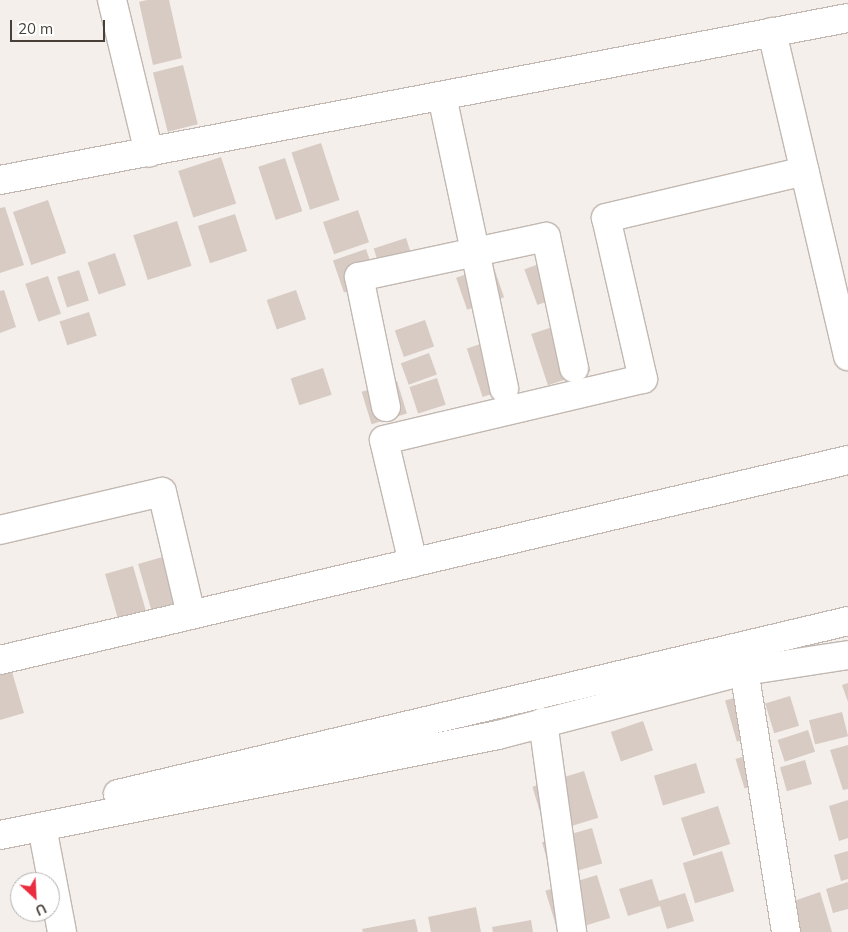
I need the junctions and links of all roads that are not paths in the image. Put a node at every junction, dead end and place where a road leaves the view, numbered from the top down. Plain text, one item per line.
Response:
1 (112, 0) edge
2 (848, 18) edge
3 (772, 32) junction
4 (442, 96) junction
5 (149, 153) junction
6 (804, 170) junction
7 (0, 180) edge
8 (475, 252) junction
9 (848, 356) edge
10 (574, 368) dead end
11 (504, 388) dead end
12 (386, 407) dead end
13 (848, 460) edge
14 (0, 530) edge
15 (413, 562) junction
16 (191, 615) junction
17 (848, 621) edge
18 (848, 655) edge
19 (0, 660) edge
20 (744, 671) junction
21 (543, 722) junction
22 (118, 794) dead end
23 (42, 827) junction
24 (0, 835) edge
25 (62, 932) edge
26 (572, 932) edge
27 (786, 932) edge

1 - 5 street
2 - 3 street
3 - 4 street
3 - 6 street
4 - 5 street
4 - 8 street
5 - 7 street
6 - 9 street
6 - 15 street
8 - 10 street
8 - 11 street
8 - 12 street
13 - 15 street
14 - 16 street
15 - 16 street
16 - 19 street
17 - 22 street
18 - 20 street
20 - 21 street
20 - 27 street
21 - 23 street
21 - 26 street
23 - 24 street
23 - 25 street

